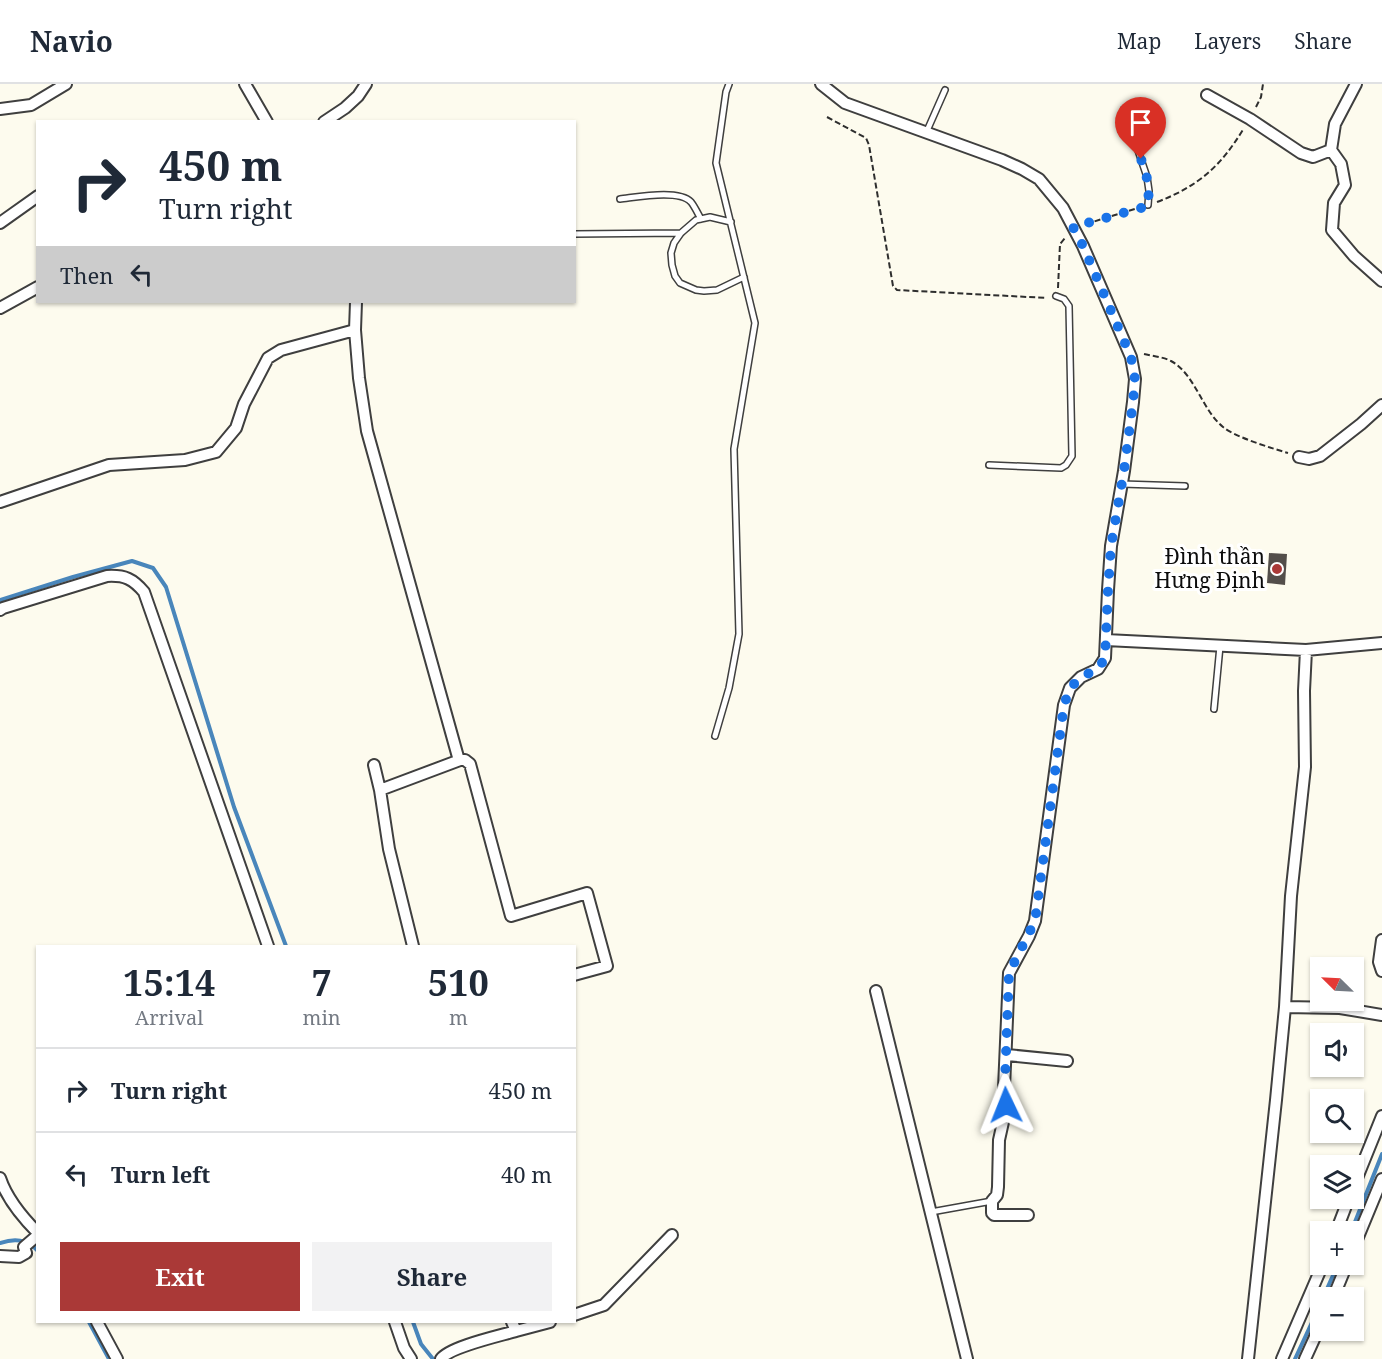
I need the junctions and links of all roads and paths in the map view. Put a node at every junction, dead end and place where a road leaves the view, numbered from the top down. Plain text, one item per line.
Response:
1 (66, 84) edge
2 (245, 84) edge
3 (366, 84) edge
4 (729, 84) edge
5 (821, 84) edge
6 (1263, 84) edge
7 (1356, 84) edge
8 (945, 90) dead end
9 (1207, 95) dead end
10 (1146, 106) dead end
11 (0, 109) edge
12 (1124, 109) dead end
13 (827, 117) dead end
14 (1250, 119) junction
15 (266, 120) edge
16 (327, 120) edge
17 (1129, 125) junction
18 (926, 133) junction
19 (1331, 150) junction
20 (36, 197) edge
21 (620, 199) dead end
22 (1148, 206) junction
23 (701, 219) junction
24 (731, 222) junction
25 (0, 223) edge
26 (1073, 227) junction
27 (681, 233) junction
28 (576, 234) edge
29 (744, 276) junction
30 (1382, 281) edge
31 (36, 288) edge
32 (1056, 296) junction
33 (356, 303) edge
34 (0, 308) edge
35 (355, 330) junction
36 (1129, 352) junction
37 (1382, 405) edge
38 (1299, 457) joint
39 (989, 465) dead end
40 (1122, 484) junction
41 (1185, 486) dead end
42 (0, 502) edge
43 (0, 610) edge
44 (1106, 640) junction
45 (1382, 643) edge
46 (1220, 646) junction
47 (1306, 650) junction
48 (1214, 708) dead end
49 (715, 736) dead end
50 (460, 760) junction
51 (374, 765) dead end
52 (380, 790) junction
53 (1382, 940) edge
54 (268, 945) edge
55 (413, 945) edge
56 (1382, 971) edge
57 (576, 974) edge
58 (876, 991) dead end
59 (1285, 1007) junction
60 (1382, 1015) edge
61 (1006, 1055) junction
62 (1067, 1061) dead end
63 (1382, 1116) edge
64 (1364, 1161) edge
65 (0, 1178) edge
66 (1382, 1179) edge
67 (992, 1201) junction
68 (931, 1212) junction
69 (1028, 1215) dead end
70 (1364, 1222) edge
71 (36, 1232) edge
72 (672, 1235) dead end
73 (36, 1236) edge
74 (0, 1256) edge
75 (1318, 1275) edge
76 (576, 1314) edge
77 (98, 1323) edge
78 (395, 1323) edge
79 (541, 1323) edge
80 (514, 1326) edge
81 (1313, 1341) edge
82 (117, 1359) edge
83 (411, 1359) edge
84 (441, 1359) edge
85 (967, 1359) edge
86 (1248, 1359) edge
87 (1282, 1359) edge
88 (1305, 1359) edge

1 - 11 street
2 - 15 street
3 - 16 street
4 - 24 lane
5 - 18 street
6 - 14 path
7 - 19 street
8 - 18 lane
9 - 14 street
10 - 17 lane
12 - 17 lane
13 - 32 path
14 - 19 street
14 - 22 path
17 - 22 lane
18 - 26 street
19 - 30 street
20 - 25 street
21 - 23 lane
22 - 26 path
23 - 24 lane
23 - 27 lane
24 - 29 lane
26 - 32 path
26 - 36 street
27 - 28 lane
27 - 29 lane
29 - 49 lane
31 - 34 street
32 - 39 lane
33 - 35 street
35 - 42 street
35 - 50 street
36 - 38 path
36 - 40 street
37 - 38 street
40 - 41 lane
40 - 44 street
43 - 54 street
44 - 46 street
44 - 61 street
45 - 47 street
46 - 47 street
46 - 48 lane
47 - 59 street
50 - 52 street
50 - 57 street
51 - 52 street
52 - 55 street
53 - 56 street
58 - 68 street
59 - 60 street
59 - 86 street
61 - 62 street
61 - 67 street
63 - 64 street
65 - 71 street
66 - 70 street
67 - 68 lane
67 - 69 street
68 - 85 street
72 - 76 street
73 - 74 street
75 - 87 street
77 - 82 street
78 - 83 street
79 - 80 street
80 - 84 street
81 - 88 street

